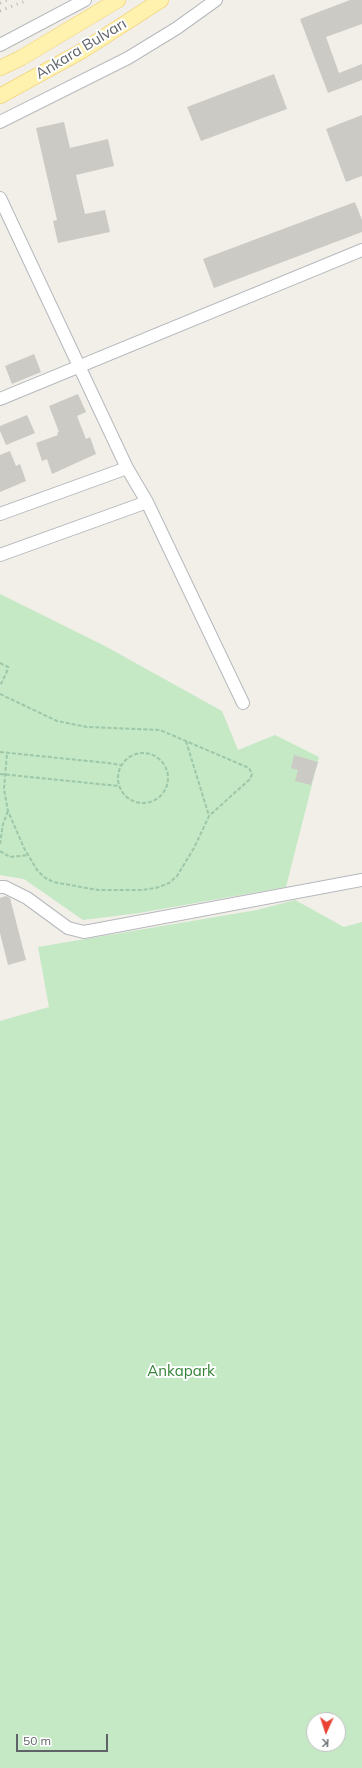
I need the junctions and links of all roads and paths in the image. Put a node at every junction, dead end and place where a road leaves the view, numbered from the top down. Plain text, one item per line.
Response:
1 (85, 0) edge
2 (118, 0) edge
3 (161, 0) edge
4 (216, 0) edge
5 (0, 45) edge
6 (0, 68) edge
7 (0, 96) edge
8 (0, 122) edge
9 (0, 198) edge
10 (362, 250) edge
11 (79, 366) junction
12 (0, 399) edge
13 (127, 468) junction
14 (147, 502) junction
15 (0, 514) edge
16 (0, 555) edge
17 (0, 663) edge
18 (0, 686) edge
19 (0, 694) edge
20 (244, 703) dead end
21 (186, 741) junction
22 (0, 752) edge
23 (7, 753) junction
24 (121, 765) junction
25 (0, 774) edge
26 (6, 775) junction
27 (119, 786) junction
28 (8, 811) junction
29 (209, 816) junction
30 (0, 844) edge
31 (0, 851) edge
32 (29, 856) junction
33 (362, 880) edge
34 (0, 887) edge

1 - 5 street
2 - 6 main road, Ankara Bulvarı
3 - 7 main road, Ankara Bulvarı
4 - 8 street
9 - 11 street
10 - 11 street
11 - 12 street
11 - 13 street
13 - 14 street
13 - 15 street
14 - 16 street
14 - 20 street
17 - 18 path
19 - 21 path
21 - 29 path
21 - 29 path
22 - 23 path
23 - 24 path
23 - 26 path
24 - 27 path
24 - 27 path
25 - 26 path
26 - 27 path
26 - 28 path
28 - 30 path
28 - 32 path
29 - 32 path
31 - 32 path
33 - 34 street

